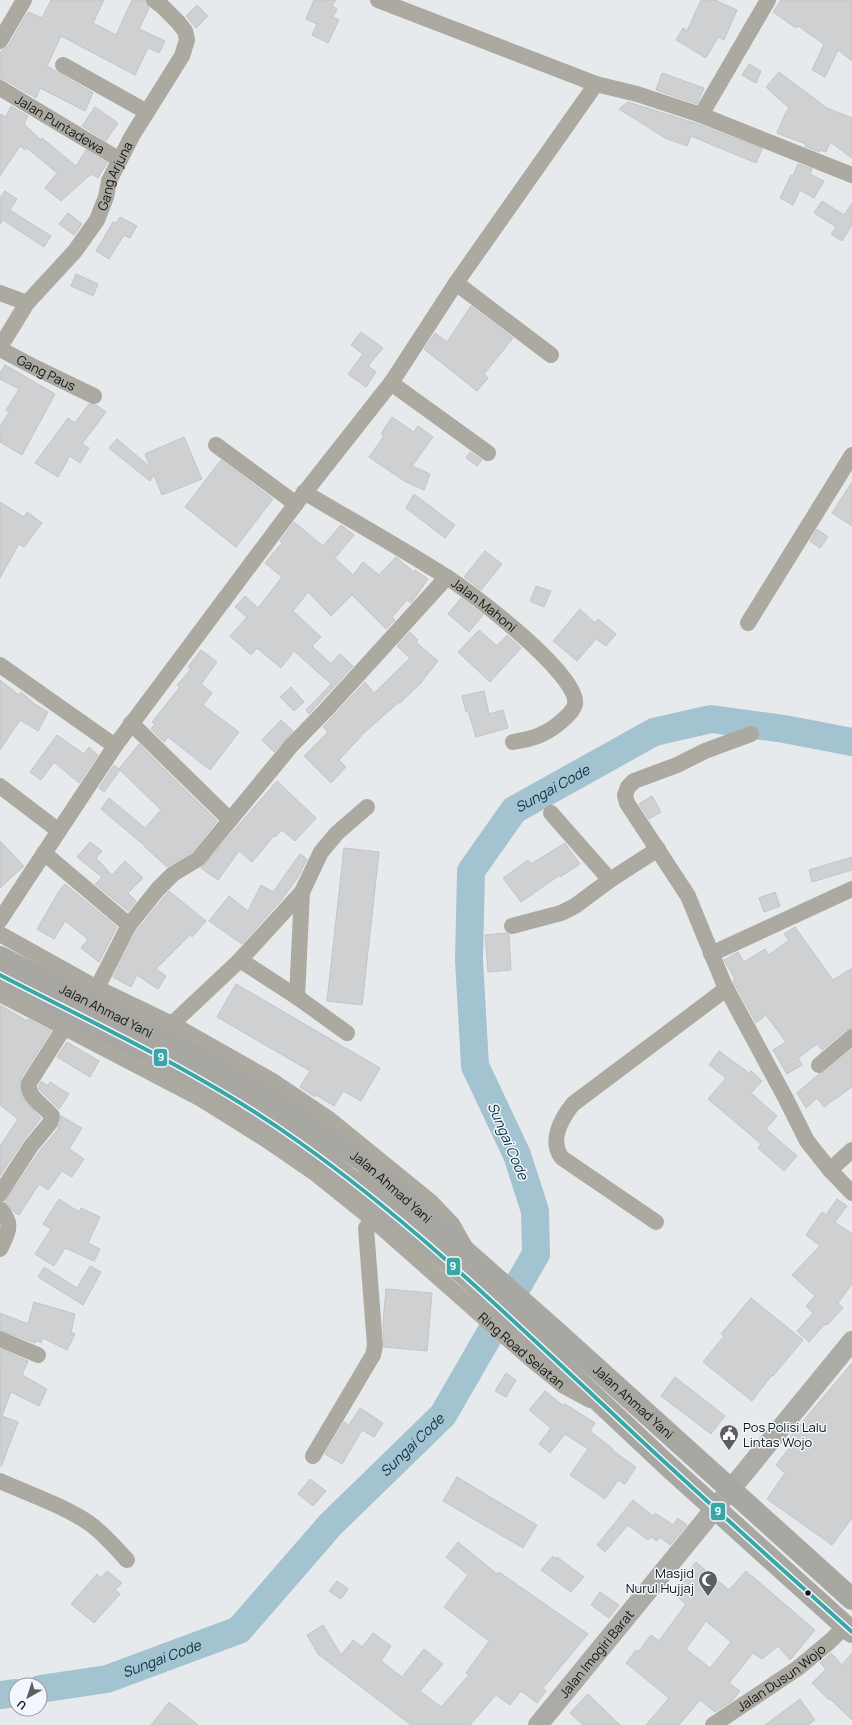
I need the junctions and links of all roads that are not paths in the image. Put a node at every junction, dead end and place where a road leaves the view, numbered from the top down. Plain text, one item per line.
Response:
1 (24, 0) edge
2 (154, 0) edge
3 (378, 0) edge
4 (768, 0) edge
5 (0, 41) edge
6 (63, 65) dead end
7 (596, 84) junction
8 (2, 92) edge
9 (147, 112) junction
10 (701, 115) junction
11 (120, 160) junction
12 (852, 175) edge
13 (456, 283) junction
14 (0, 293) edge
15 (26, 303) junction
16 (0, 348) edge
17 (551, 355) dead end
18 (391, 383) junction
19 (94, 396) dead end
20 (216, 445) dead end
21 (488, 453) dead end
22 (852, 455) edge
23 (300, 498) junction
24 (447, 577) junction
25 (748, 622) dead end
26 (0, 665) edge
27 (131, 723) junction
28 (751, 734) dead end
29 (513, 742) dead end
30 (115, 746) junction
31 (0, 786) edge
32 (367, 807) dead end
33 (551, 813) dead end
34 (230, 820) junction
35 (59, 831) junction
36 (658, 849) junction
37 (44, 854) junction
38 (610, 880) junction
39 (852, 889) edge
40 (302, 892) junction
41 (0, 920) edge
42 (129, 925) junction
43 (512, 926) dead end
44 (0, 934) edge
45 (711, 954) junction
46 (0, 957) edge
47 (240, 960) junction
48 (0, 975) edge
49 (97, 988) junction
50 (726, 989) junction
51 (0, 994) edge
52 (297, 997) junction
53 (172, 1024) junction
54 (64, 1028) junction
55 (347, 1033) dead end
56 (852, 1037) edge
57 (819, 1065) dead end
58 (852, 1150) edge
59 (830, 1170) junction
60 (852, 1193) edge
61 (0, 1194) edge
62 (0, 1209) edge
63 (372, 1220) junction
64 (656, 1222) dead end
65 (0, 1249) edge
66 (468, 1273) junction
67 (0, 1339) edge
68 (852, 1341) edge
69 (38, 1355) dead end
70 (313, 1456) dead end
71 (0, 1481) edge
72 (731, 1489) junction
73 (715, 1509) junction
74 (126, 1560) dead end
75 (827, 1576) junction
76 (852, 1586) edge
77 (852, 1599) edge
78 (849, 1629) edge
79 (538, 1725) edge
80 (713, 1725) edge

1 - 5 street
2 - 9 street, Gang Arjuna
3 - 7 street
4 - 10 street
6 - 9 street
7 - 10 street
7 - 13 street
8 - 11 street, Jalan Puntadewa
9 - 11 street, Gang Arjuna
10 - 12 street
11 - 15 street, Gang Arjuna
13 - 17 street
13 - 18 street
14 - 15 street
15 - 16 street, Gang Arjuna
16 - 19 street, Gang Paus
18 - 21 street
18 - 23 street
20 - 23 street, Jalan Mahoni
22 - 25 street
23 - 24 street, Jalan Mahoni
23 - 27 street
24 - 29 street, Jalan Mahoni
24 - 34 street
26 - 30 street
27 - 30 street
27 - 34 street
28 - 36 street
30 - 35 street
31 - 35 street
32 - 40 street
33 - 38 street
34 - 42 street
35 - 37 street
36 - 38 street
36 - 45 street
37 - 41 street
37 - 42 street
38 - 43 street
39 - 45 street
40 - 47 street
40 - 52 street
42 - 49 street
44 - 49 street
45 - 50 street
46 - 66 highway, Jalan Ahmad Yani
47 - 52 street
47 - 53 street
48 - 66 highway, Jalan Ahmad Yani
49 - 53 street
50 - 59 street
50 - 64 street
51 - 54 street
52 - 55 street
53 - 66 street
54 - 61 street
54 - 63 street
56 - 57 street
58 - 59 street
59 - 60 street
62 - 65 street
63 - 66 street
63 - 70 street
66 - 72 highway, Jalan Ahmad Yani
66 - 73 highway, Jalan Ahmad Yani
67 - 69 street
68 - 72 main road, Jalan Imogiri Barat
71 - 74 street
72 - 73 main road, Jalan Imogiri Barat
72 - 75 highway, Jalan Ahmad Yani
73 - 78 highway, Jalan Ahmad Yani
73 - 79 main road, Jalan Imogiri Barat
75 - 76 street
75 - 77 highway, Jalan Ahmad Yani
78 - 80 street, Jalan Dusun Wojo

